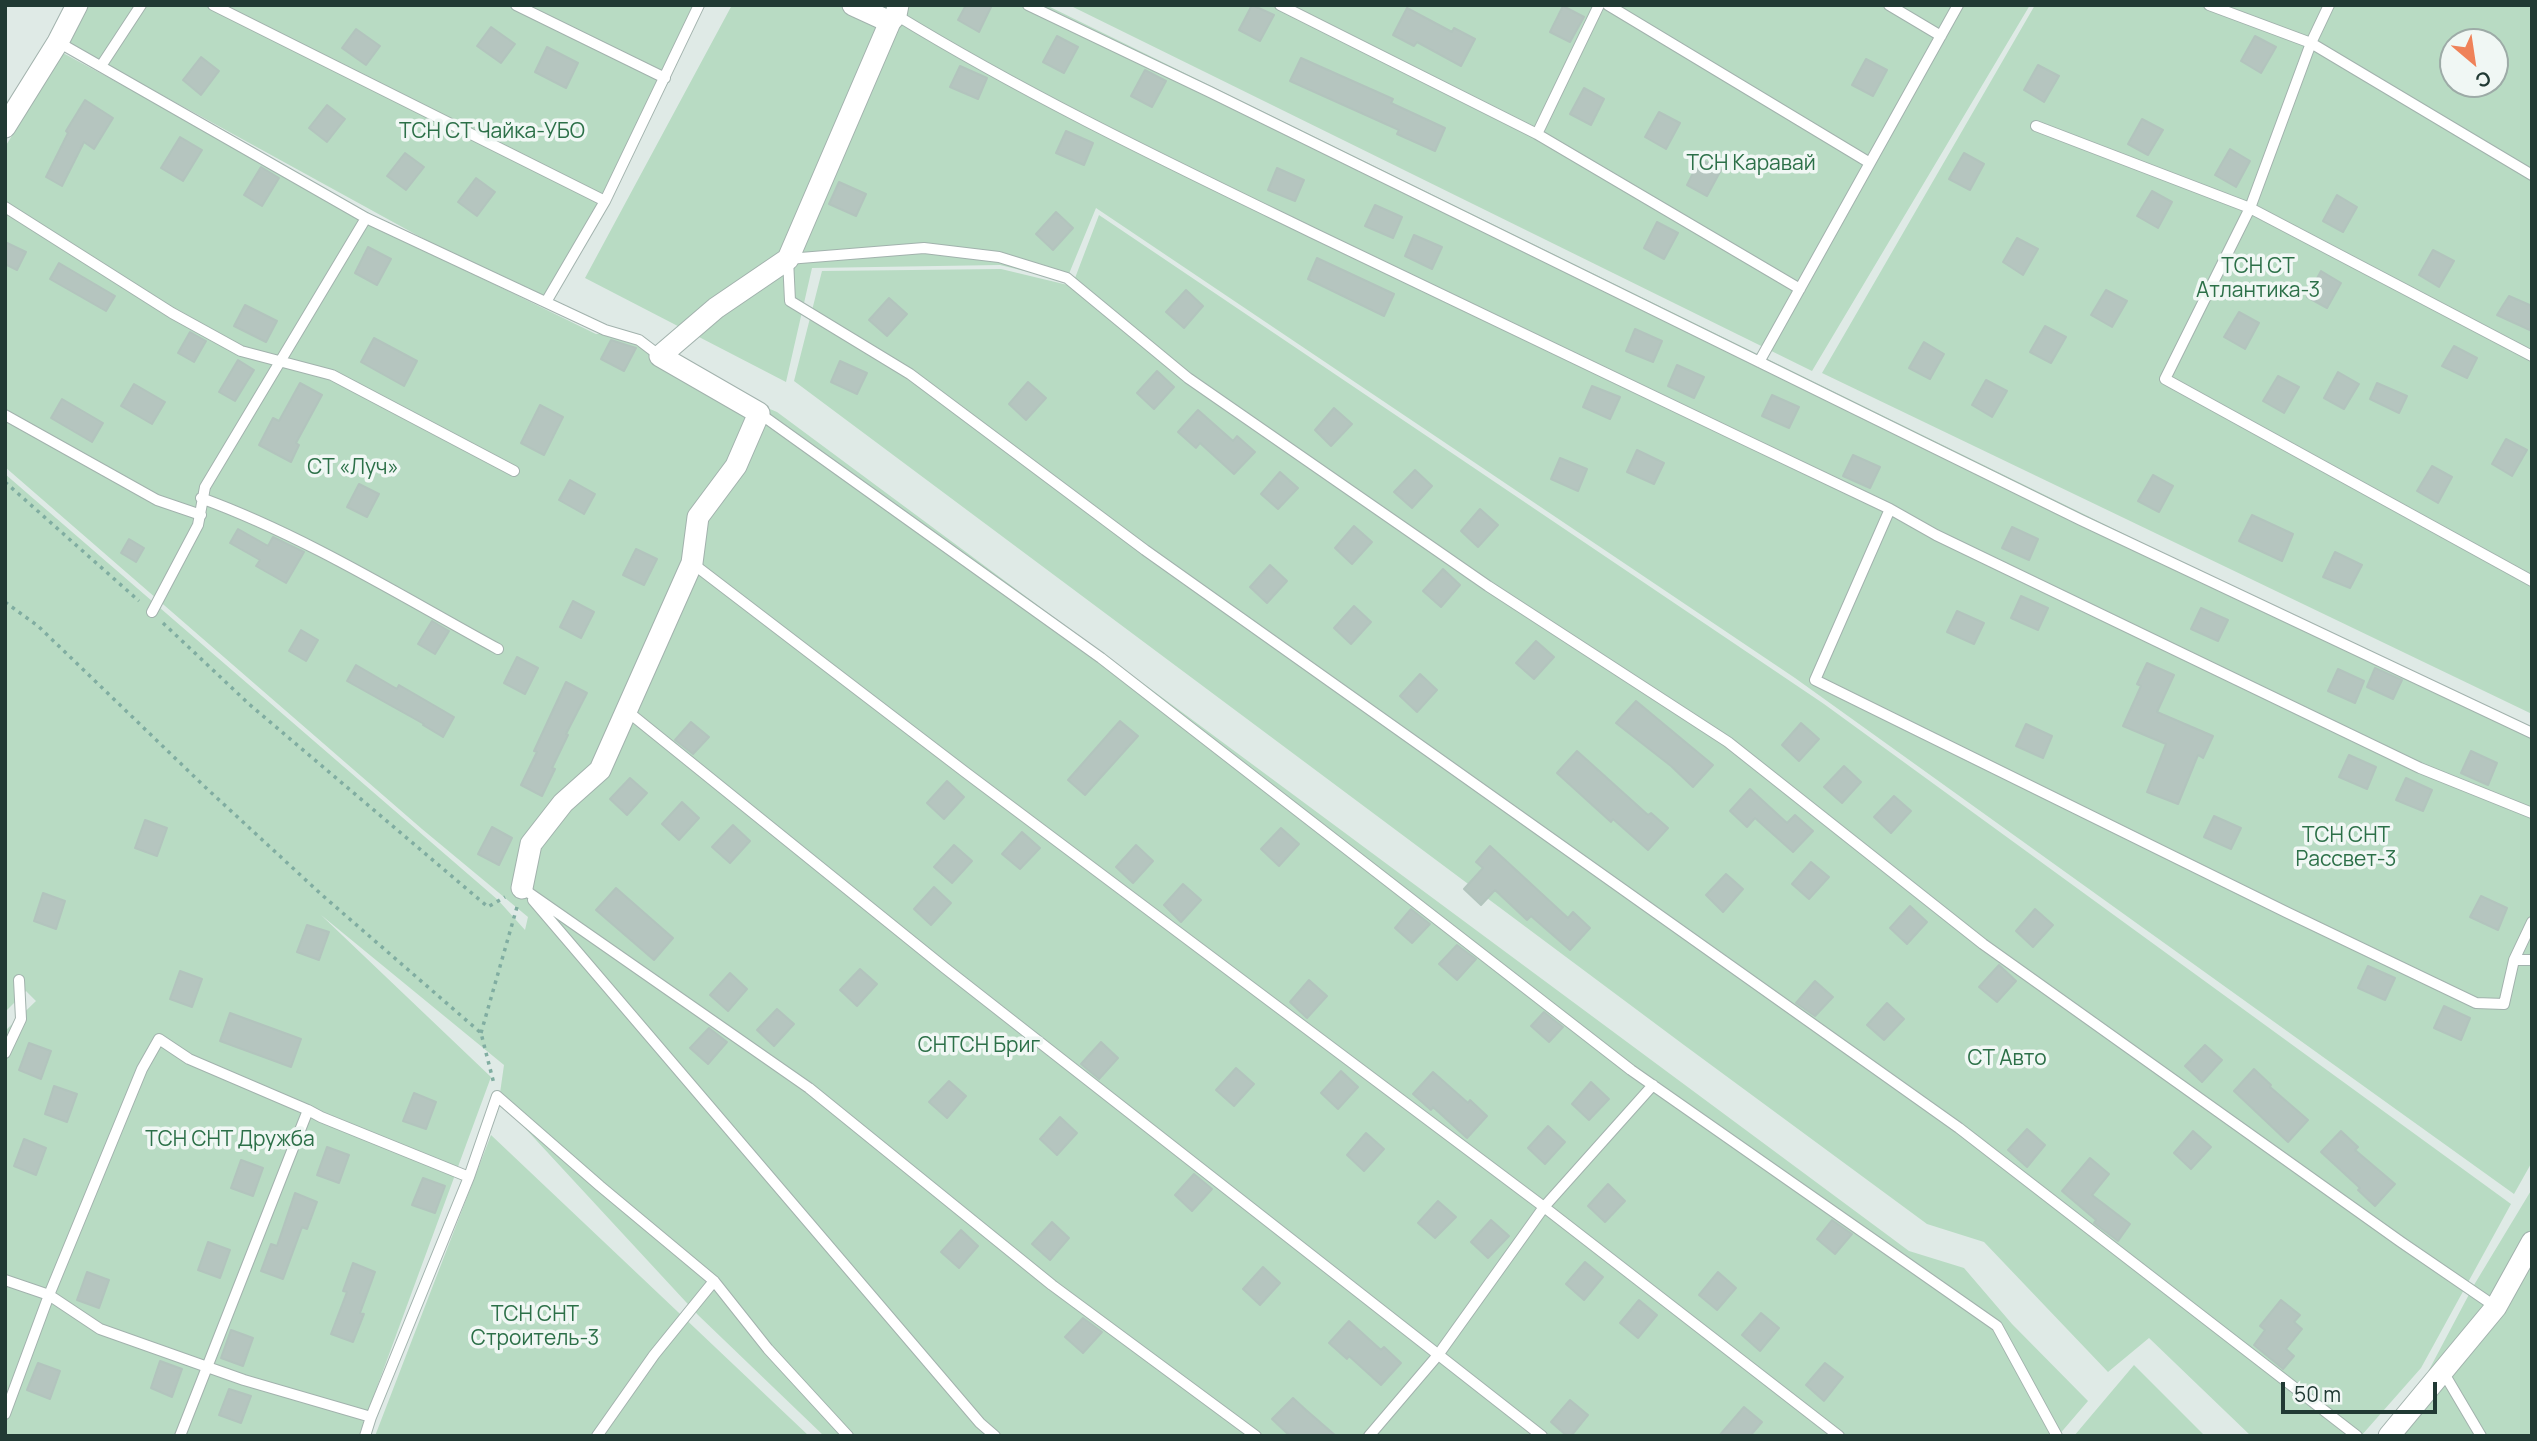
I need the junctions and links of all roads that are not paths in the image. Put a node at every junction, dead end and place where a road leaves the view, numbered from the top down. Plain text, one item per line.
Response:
1 (77, 5) edge
2 (141, 5) edge
3 (213, 5) edge
4 (516, 5) edge
5 (699, 5) edge
6 (853, 5) edge
7 (1028, 5) edge
8 (1280, 5) edge
9 (1599, 5) edge
10 (1608, 5) edge
11 (1889, 5) edge
12 (1958, 5) edge
13 (2209, 5) edge
14 (2329, 5) edge
15 (895, 14) edge
16 (1941, 36) junction
17 (58, 42) junction
18 (2311, 43) junction
19 (101, 66) junction
20 (665, 78) junction
21 (5, 127) edge
22 (2036, 127) dead end
23 (1537, 134) junction
24 (1870, 163) junction
25 (2532, 174) edge
26 (605, 201) junction
27 (5, 207) edge
28 (2250, 208) junction
29 (366, 218) junction
30 (788, 258) junction
31 (1800, 289) junction
32 (546, 302) junction
33 (660, 356) junction
34 (2532, 356) edge
35 (280, 361) junction
36 (1759, 362) junction
37 (759, 413) junction
38 (5, 415) edge
39 (514, 471) dead end
40 (201, 498) junction
41 (1890, 509) junction
42 (201, 515) junction
43 (692, 563) junction
44 (2532, 581) edge
45 (152, 612) road end
46 (498, 649) dead end
47 (627, 711) junction
48 (2532, 733) edge
49 (2532, 813) edge
50 (522, 888) junction
51 (2532, 922) edge
52 (2514, 960) junction
53 (2532, 960) edge
54 (19, 980) dead end
55 (5, 1053) edge
56 (1653, 1085) junction
57 (308, 1110) junction
58 (469, 1177) junction
59 (1544, 1207) junction
60 (2532, 1242) edge
61 (5, 1280) edge
62 (714, 1281) junction
63 (48, 1295) junction
64 (2497, 1307) junction
65 (1438, 1355) junction
66 (207, 1366) junction
67 (2442, 1370) junction
68 (5, 1414) edge
69 (370, 1417) junction
70 (180, 1436) edge
71 (365, 1436) edge
72 (597, 1436) edge
73 (848, 1436) edge
74 (995, 1436) edge
75 (1256, 1436) edge
76 (1369, 1436) edge
77 (1542, 1436) edge
78 (1839, 1436) edge
79 (2057, 1436) edge
80 (2357, 1436) edge
81 (2389, 1436) edge
82 (2481, 1436) edge

1 - 17 street
2 - 19 lane
3 - 26 lane
4 - 20 lane
5 - 20 lane
6 - 15 street
7 - 36 lane
8 - 23 lane
9 - 23 lane
10 - 24 lane
11 - 16 lane
12 - 16 lane
13 - 18 lane
14 - 18 lane
15 - 30 street
15 - 41 lane
16 - 24 lane
17 - 19 lane
17 - 21 street
18 - 25 lane
18 - 28 lane
19 - 29 lane
20 - 26 lane
22 - 28 lane
23 - 31 lane
24 - 31 lane
26 - 32 lane
27 - 35 lane
28 - 34 lane
28 - 44 lane
29 - 32 lane
29 - 35 lane
30 - 33 street
30 - 64 lane
30 - 80 lane
31 - 36 lane
32 - 33 lane
33 - 37 street
35 - 39 lane
35 - 40 lane
36 - 48 lane
37 - 43 street
37 - 56 lane
38 - 42 lane
40 - 42 lane
40 - 46 lane
41 - 49 lane
41 - 52 lane
42 - 45 lane
43 - 47 street
43 - 59 lane
47 - 50 street
47 - 65 lane
50 - 74 lane
50 - 75 lane
51 - 52 lane
52 - 53 lane
54 - 55 lane
56 - 59 lane
56 - 79 lane
57 - 58 lane
57 - 63 lane
57 - 66 lane
58 - 62 lane
58 - 69 lane
59 - 65 lane
59 - 78 lane
60 - 64 street
61 - 63 lane
62 - 72 lane
62 - 73 lane
63 - 66 lane
63 - 68 lane
64 - 67 street
65 - 76 lane
65 - 77 lane
66 - 69 lane
66 - 70 lane
67 - 81 street
67 - 82 lane
69 - 71 lane

